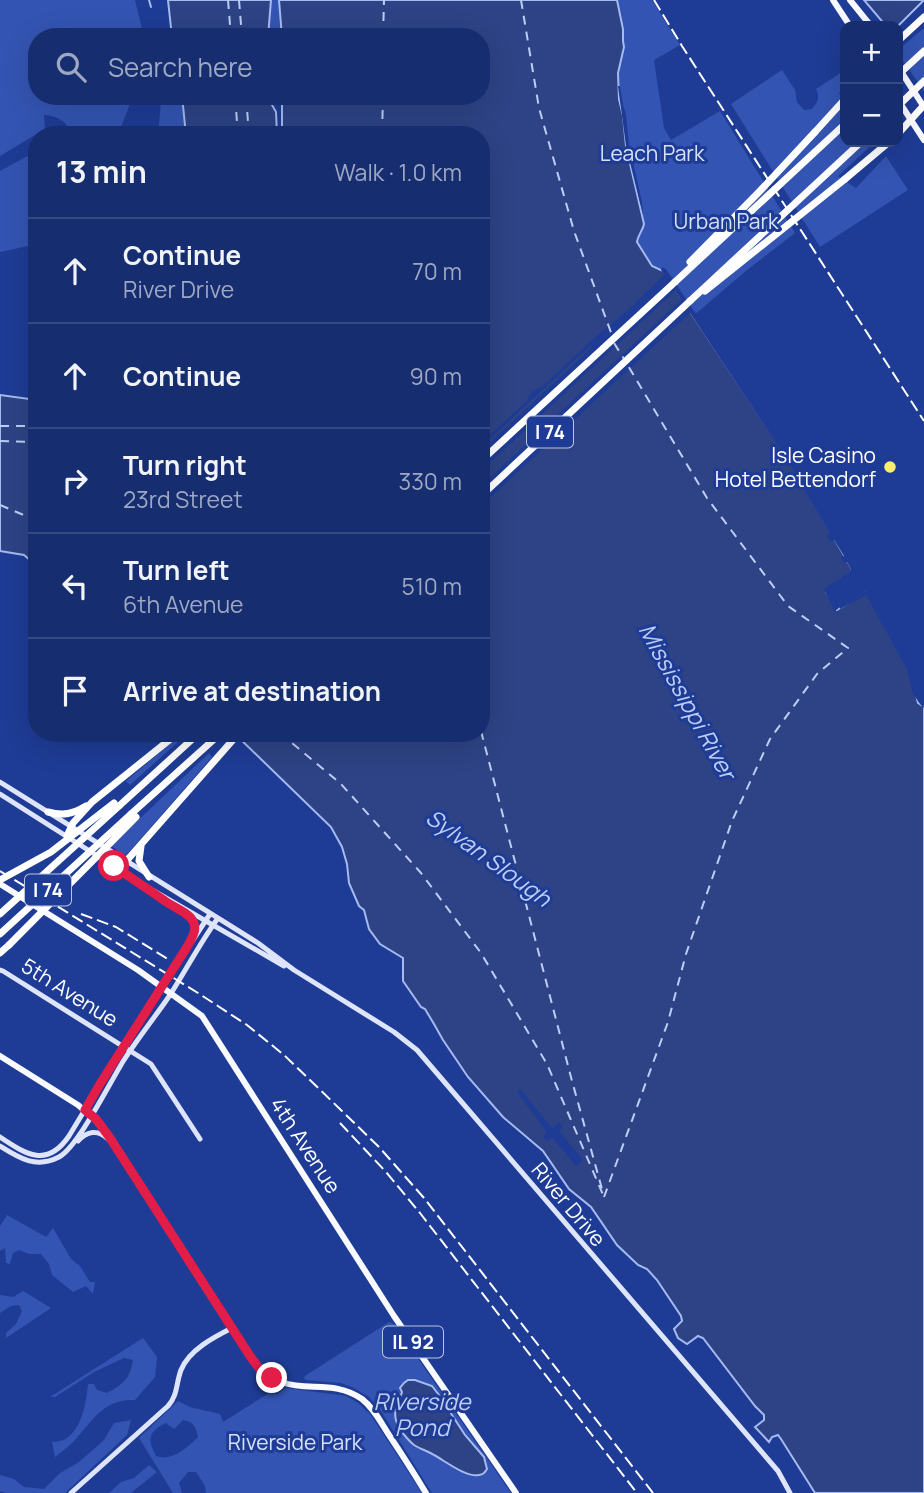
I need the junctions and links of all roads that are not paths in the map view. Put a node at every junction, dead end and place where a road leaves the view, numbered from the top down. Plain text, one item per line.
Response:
1 (833, 0) edge
2 (850, 0) edge
3 (924, 17) edge
4 (847, 21) edge
5 (867, 21) edge
6 (903, 36) edge
7 (924, 51) edge
8 (903, 70) edge
9 (903, 74) edge
10 (924, 81) edge
11 (903, 101) edge
12 (840, 104) edge
13 (924, 106) edge
14 (903, 108) edge
15 (911, 121) junction
16 (840, 129) edge
17 (903, 129) edge
18 (924, 140) edge
19 (855, 147) edge
20 (883, 147) edge
21 (675, 282) junction
22 (690, 301) junction
23 (490, 453) edge
24 (490, 488) edge
25 (167, 742) edge
26 (189, 742) edge
27 (212, 742) edge
28 (231, 742) edge
29 (0, 782) edge
30 (0, 793) edge
31 (92, 802) junction
32 (116, 804) junction
33 (48, 812) junction
34 (133, 816) junction
35 (71, 827) junction
36 (67, 836) junction
37 (142, 844) junction
38 (125, 861) junction
39 (114, 866) junction
40 (149, 877) junction
41 (0, 882) edge
42 (151, 890) junction
43 (0, 914) edge
44 (210, 914) junction
45 (218, 918) junction
46 (205, 921) junction
47 (213, 925) junction
48 (0, 934) edge
49 (187, 947) junction
50 (0, 953) edge
51 (0, 970) edge
52 (294, 970) junction
53 (162, 988) junction
54 (171, 994) junction
55 (124, 1046) junction
56 (131, 1050) junction
57 (0, 1056) edge
58 (88, 1113) junction
59 (0, 1138) edge
60 (200, 1139) dead end
61 (0, 1146) edge
62 (66, 1153) junction
63 (123, 1157) junction
64 (232, 1328) junction
65 (71, 1493) edge
66 (426, 1493) edge
67 (516, 1493) edge
68 (790, 1493) edge

1 - 4 main road
2 - 5 main road
3 - 6 highway
7 - 8 highway, bridge
9 - 13 main road
10 - 11 highway, bridge
12 - 21 highway, bridge
13 - 15 highway
14 - 15 main road
15 - 17 highway
15 - 18 main road
16 - 21 highway, I 74, bridge
19 - 22 highway, I 74, bridge
20 - 22 highway, bridge
21 - 23 highway, I 74
22 - 24 highway, I 74
25 - 31 highway
26 - 32 highway
27 - 34 highway
28 - 37 highway
29 - 33 street, River Drive
30 - 36 street, River Drive
31 - 33 highway
31 - 35 highway
32 - 41 highway, bridge
32 - 43 highway, I 74, bridge
33 - 35 street, River Drive
34 - 48 highway, I 74, bridge
34 - 50 highway, bridge
35 - 36 highway
35 - 38 street, River Drive
36 - 39 street, River Drive
37 - 38 highway
37 - 40 highway
38 - 39 highway
38 - 40 street, River Drive
39 - 42 street, River Drive
40 - 44 street, River Drive
41 - 53 main road, 4th Avenue / IL 92
42 - 46 street, River Drive
42 - 49 street
44 - 45 street, River Drive
44 - 46 street
45 - 47 street
45 - 52 street, River Drive
46 - 47 street, River Drive
46 - 49 street
47 - 52 street, River Drive
47 - 54 street
49 - 53 street
51 - 55 street, 5th Avenue
52 - 68 street, River Drive
53 - 54 main road, 4th Avenue / IL 92
53 - 55 street
54 - 56 street
54 - 67 main road, 4th Avenue / IL 92
55 - 56 street, 5th Avenue
55 - 58 street
56 - 58 street
56 - 60 street, 5th Avenue
57 - 58 main road
58 - 59 street
58 - 62 street
58 - 63 main road
61 - 62 street
62 - 63 street
63 - 64 main road
64 - 65 street
64 - 66 main road

